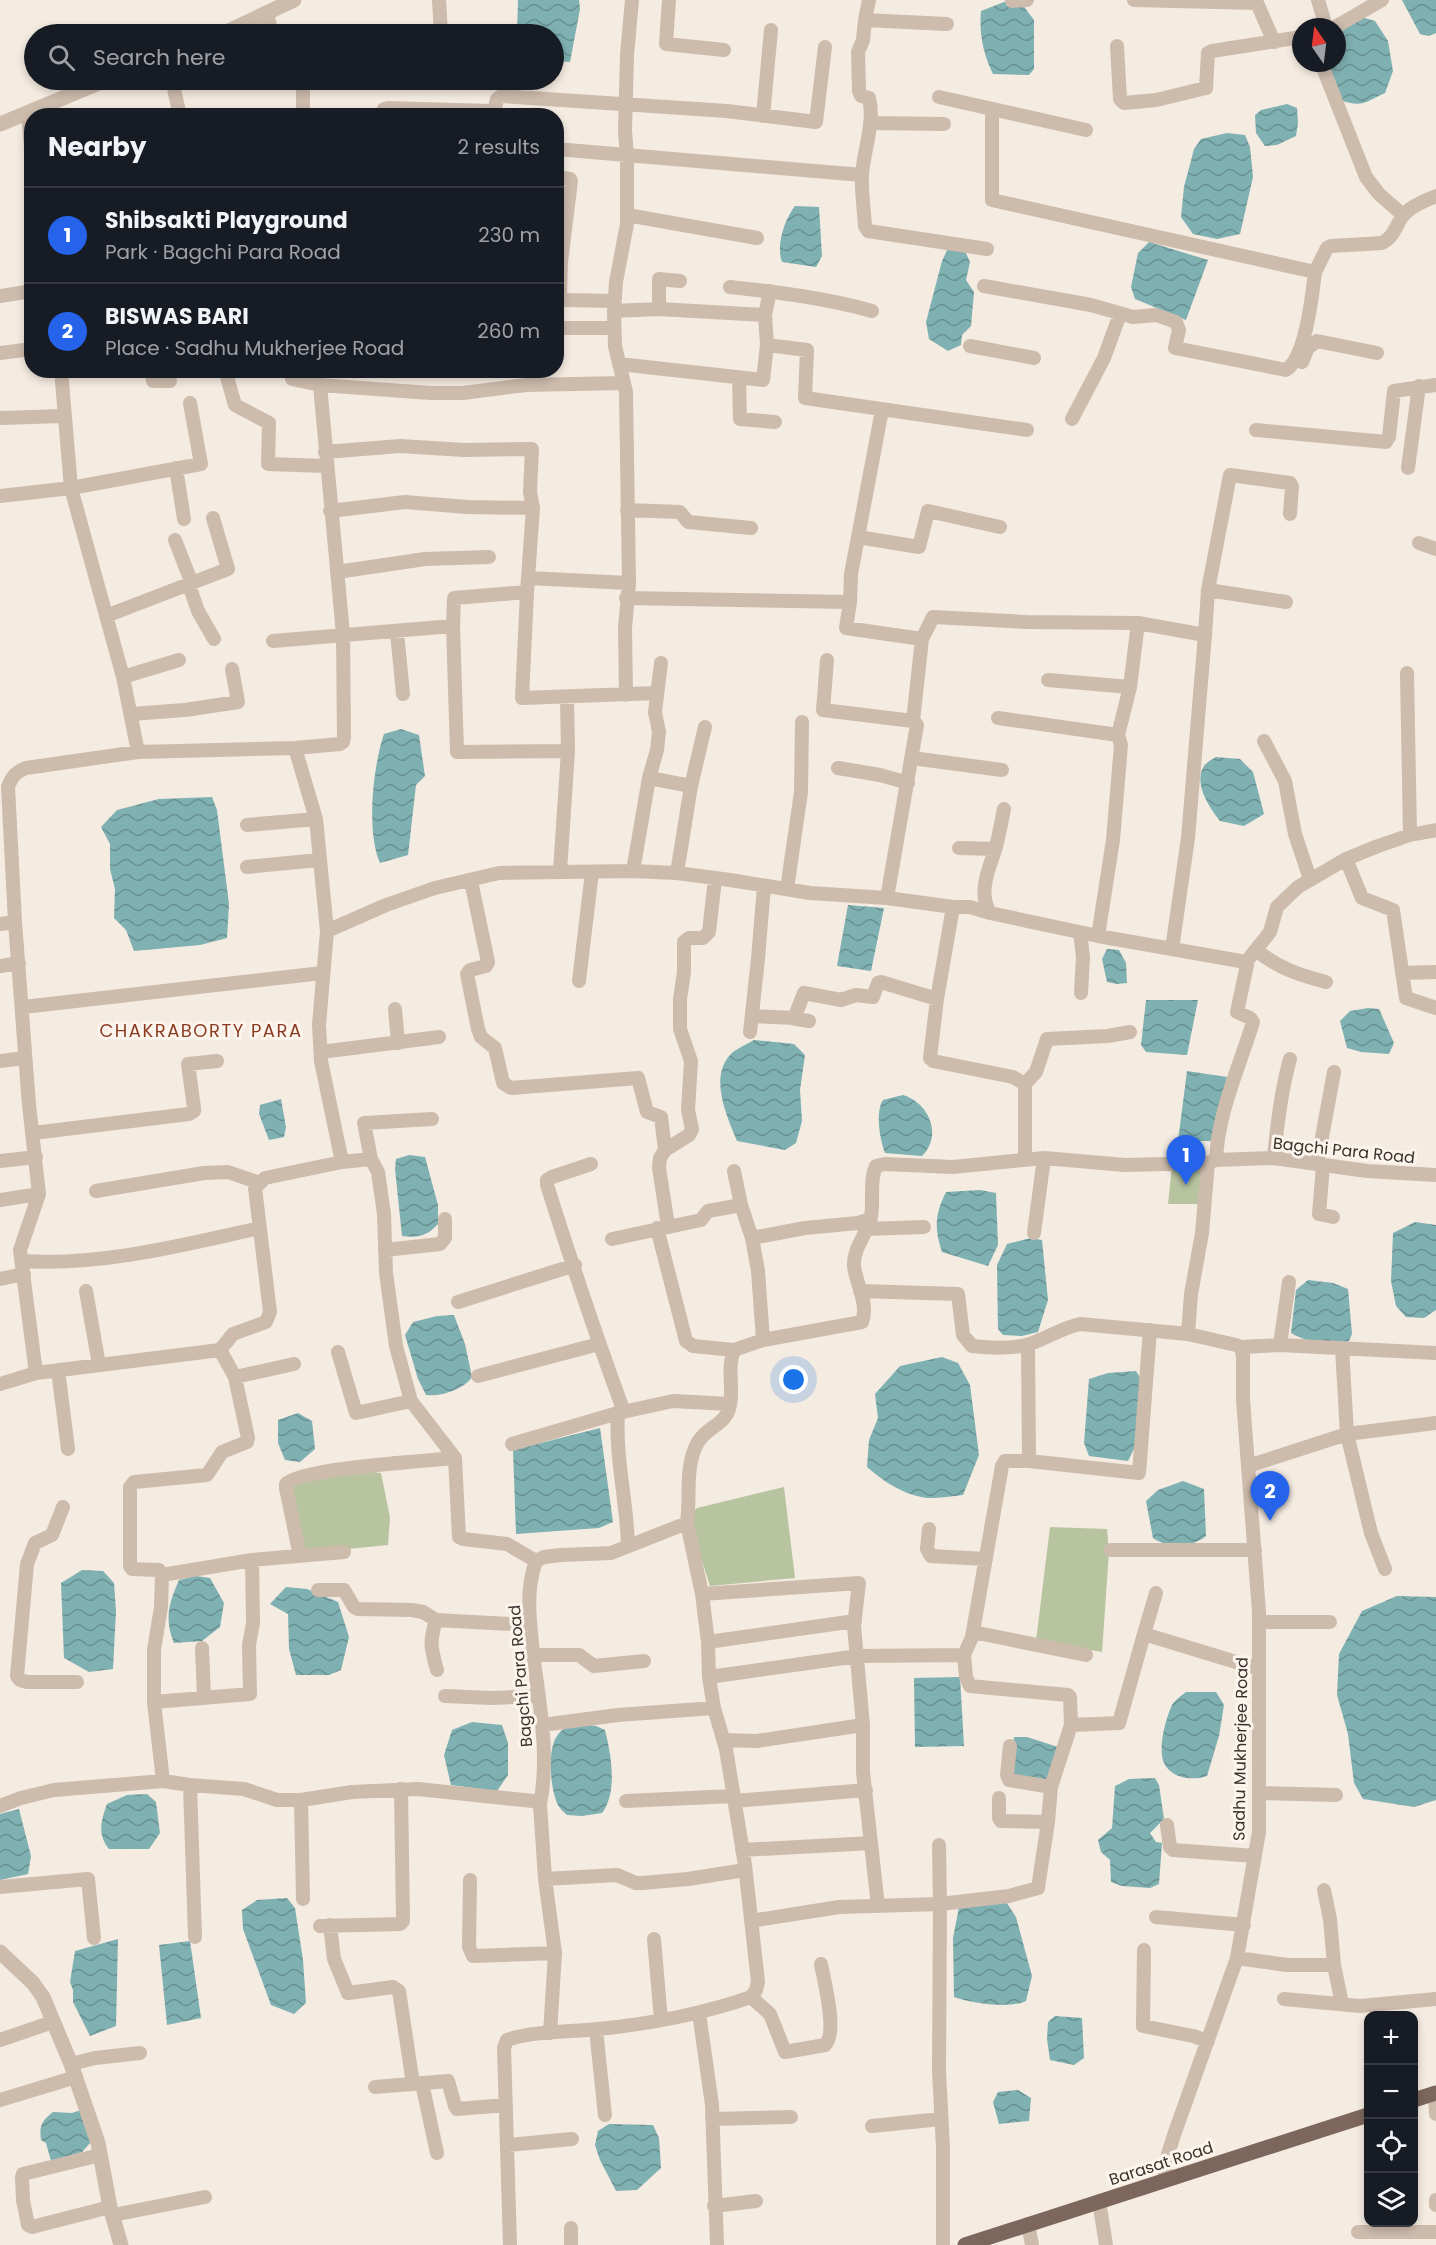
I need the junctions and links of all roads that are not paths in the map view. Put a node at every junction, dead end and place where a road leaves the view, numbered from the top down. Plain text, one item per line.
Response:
1 (294, 0) edge
2 (439, 0) edge
3 (632, 0) edge
4 (669, 0) edge
5 (869, 0) edge
6 (1027, 0) edge
7 (1134, 0) edge
8 (1318, 0) edge
9 (1382, 0) edge
10 (1012, 1) edge
11 (267, 13) junction
12 (1323, 18) edge
13 (866, 20) junction
14 (1346, 21) edge
15 (243, 24) edge
16 (270, 24) edge
17 (440, 24) edge
18 (947, 24) dead end
19 (771, 30) dead end
20 (1292, 39) edge
21 (1274, 42) junction
22 (1117, 46) dead end
23 (825, 47) dead end
24 (724, 50) dead end
25 (1325, 72) edge
26 (82, 90) edge
27 (174, 90) edge
28 (303, 90) edge
29 (939, 97) dead end
30 (627, 103) junction
31 (38, 108) edge
32 (178, 108) edge
33 (303, 108) edge
34 (494, 108) edge
35 (992, 109) junction
36 (24, 114) edge
37 (763, 116) junction
38 (870, 123) junction
39 (0, 124) edge
40 (944, 124) dead end
41 (1086, 130) dead end
42 (564, 150) edge
43 (627, 156) junction
44 (862, 175) junction
45 (564, 178) edge
46 (1436, 196) edge
47 (627, 215) junction
48 (1403, 215) junction
49 (757, 238) dead end
50 (564, 240) edge
51 (987, 249) dead end
52 (1315, 272) junction
53 (680, 281) dead end
54 (984, 286) dead end
55 (729, 287) dead end
56 (770, 291) junction
57 (24, 292) edge
58 (0, 296) edge
59 (564, 298) edge
60 (614, 306) junction
61 (659, 309) junction
62 (872, 311) dead end
63 (1120, 314) junction
64 (765, 315) junction
65 (564, 328) edge
66 (614, 328) junction
67 (767, 345) junction
68 (970, 346) dead end
69 (24, 350) edge
70 (0, 353) edge
71 (1377, 353) dead end
72 (1034, 358) dead end
73 (619, 364) junction
74 (1287, 370) junction
75 (739, 377) junction
76 (61, 378) edge
77 (153, 378) edge
78 (227, 378) edge
79 (292, 378) edge
80 (170, 381) dead end
81 (622, 383) junction
82 (320, 385) junction
83 (1436, 385) edge
84 (1419, 386) junction
85 (190, 403) dead end
86 (882, 410) junction
87 (63, 416) junction
88 (0, 418) edge
89 (1072, 419) dead end
90 (775, 422) dead end
91 (1027, 430) dead end
92 (1256, 430) dead end
93 (326, 459) junction
94 (176, 468) junction
95 (1408, 468) dead end
96 (71, 488) junction
97 (0, 496) edge
98 (533, 507) junction
99 (627, 510) junction
100 (330, 511) junction
101 (1290, 514) dead end
102 (213, 518) dead end
103 (184, 519) dead end
104 (1000, 527) dead end
105 (751, 528) dead end
106 (858, 537) junction
107 (175, 540) dead end
108 (1419, 543) dead end
109 (1436, 549) edge
110 (489, 557) dead end
111 (337, 572) junction
112 (528, 578) junction
113 (629, 583) junction
114 (192, 584) junction
115 (1208, 590) junction
116 (527, 592) junction
117 (626, 598) junction
118 (1286, 602) dead end
119 (850, 603) junction
120 (106, 616) junction
121 (1138, 623) junction
122 (453, 626) junction
123 (397, 632) junction
124 (343, 634) junction
125 (1205, 635) junction
126 (214, 639) dead end
127 (922, 639) junction
128 (273, 641) dead end
129 (179, 660) dead end
130 (827, 660) dead end
131 (661, 663) dead end
132 (232, 669) dead end
133 (1407, 673) dead end
134 (123, 676) junction
135 (1048, 680) dead end
136 (1130, 687) junction
137 (657, 693) junction
138 (403, 694) dead end
139 (626, 695) junction
140 (567, 698) junction
141 (131, 714) junction
142 (998, 718) dead end
143 (913, 721) junction
144 (802, 722) dead end
145 (705, 727) dead end
146 (1118, 735) junction
147 (1264, 741) dead end
148 (294, 748) junction
149 (568, 751) junction
150 (138, 752) junction
151 (912, 758) junction
152 (838, 768) dead end
153 (1002, 770) dead end
154 (649, 778) junction
155 (908, 783) junction
156 (691, 786) junction
157 (1004, 809) dead end
158 (316, 819) junction
159 (248, 825) dead end
160 (6, 828) edge
161 (1436, 830) edge
162 (1410, 835) junction
163 (959, 848) dead end
164 (995, 849) junction
165 (1346, 859) junction
166 (319, 860) junction
167 (248, 867) dead end
168 (633, 871) junction
169 (560, 872) junction
170 (592, 872) junction
171 (677, 873) junction
172 (715, 879) junction
173 (1310, 879) junction
174 (471, 881) junction
175 (764, 886) junction
176 (787, 890) junction
177 (887, 898) junction
178 (953, 907) junction
179 (990, 913) junction
180 (15, 922) junction
181 (0, 924) edge
182 (327, 931) junction
183 (1080, 932) junction
184 (1098, 936) junction
185 (1172, 949) junction
186 (1256, 950) junction
187 (1246, 962) junction
188 (19, 963) junction
189 (0, 966) edge
190 (1402, 972) junction
191 (1436, 972) edge
192 (322, 973) junction
193 (579, 981) dead end
194 (1326, 982) dead end
195 (1081, 993) dead end
196 (938, 999) junction
197 (23, 1007) junction
198 (1436, 1008) edge
199 (396, 1009) dead end
200 (752, 1016) junction
201 (750, 1032) dead end
202 (1130, 1032) dead end
203 (439, 1037) dead end
204 (398, 1043) junction
205 (321, 1052) junction
206 (25, 1058) junction
207 (1290, 1059) dead end
208 (0, 1061) edge
209 (218, 1061) dead end
210 (1334, 1072) dead end
211 (1025, 1084) junction
212 (432, 1119) dead end
213 (33, 1133) junction
214 (665, 1150) junction
215 (36, 1157) junction
216 (1044, 1158) junction
217 (1274, 1158) junction
218 (1025, 1159) junction
219 (371, 1160) junction
220 (0, 1161) edge
221 (342, 1162) junction
222 (1212, 1162) junction
223 (591, 1164) dead end
224 (1320, 1165) junction
225 (734, 1172) dead end
226 (1436, 1175) edge
227 (260, 1184) junction
228 (96, 1191) dead end
229 (39, 1194) junction
230 (0, 1200) edge
231 (741, 1205) junction
232 (1334, 1217) dead end
233 (445, 1220) dead end
234 (868, 1224) junction
235 (663, 1227) junction
236 (924, 1227) dead end
237 (260, 1228) junction
238 (1034, 1233) dead end
239 (752, 1238) junction
240 (612, 1239) dead end
241 (385, 1250) junction
242 (575, 1265) junction
243 (23, 1268) junction
244 (0, 1278) edge
245 (1289, 1282) dead end
246 (87, 1291) dead end
247 (860, 1291) junction
248 (458, 1302) dead end
249 (1150, 1330) junction
250 (1188, 1334) junction
251 (763, 1340) junction
252 (599, 1344) junction
253 (1028, 1345) junction
254 (1280, 1345) junction
255 (1239, 1346) junction
256 (1342, 1348) junction
257 (220, 1350) junction
258 (734, 1350) junction
259 (338, 1352) dead end
260 (1436, 1353) edge
261 (294, 1364) dead end
262 (99, 1365) junction
263 (58, 1370) junction
264 (36, 1372) junction
265 (478, 1376) dead end
266 (235, 1377) junction
267 (0, 1384) edge
268 (411, 1401) junction
269 (730, 1404) junction
270 (621, 1412) junction
271 (1436, 1423) edge
272 (1347, 1434) junction
273 (512, 1444) dead end
274 (68, 1449) dead end
275 (455, 1458) junction
276 (1029, 1461) junction
277 (1248, 1466) junction
278 (63, 1507) dead end
279 (687, 1523) junction
280 (929, 1529) dead end
281 (628, 1546) junction
282 (1111, 1550) dead end
283 (1255, 1550) junction
284 (344, 1552) dead end
285 (300, 1556) junction
286 (986, 1559) junction
287 (252, 1560) junction
288 (536, 1561) junction
289 (1385, 1569) dead end
290 (162, 1575) junction
291 (318, 1590) dead end
292 (1155, 1593) dead end
293 (702, 1594) junction
294 (436, 1620) junction
295 (855, 1622) junction
296 (1258, 1622) junction
297 (1330, 1622) dead end
298 (530, 1625) junction
299 (973, 1632) junction
300 (1144, 1634) junction
301 (708, 1642) junction
302 (202, 1648) dead end
303 (533, 1655) junction
304 (964, 1655) junction
305 (1086, 1655) dead end
306 (858, 1656) junction
307 (644, 1661) dead end
308 (1259, 1669) junction
309 (437, 1671) dead end
310 (709, 1677) junction
311 (77, 1682) dead end
312 (446, 1696) dead end
313 (538, 1696) junction
314 (204, 1697) junction
315 (154, 1702) junction
316 (714, 1708) junction
317 (542, 1725) junction
318 (863, 1725) junction
319 (1071, 1725) junction
320 (724, 1740) junction
321 (1010, 1746) dead end
322 (163, 1781) junction
323 (190, 1785) junction
324 (1051, 1787) junction
325 (401, 1789) junction
326 (866, 1790) junction
327 (1259, 1793) junction
328 (1336, 1795) dead end
329 (999, 1798) dead end
330 (734, 1799) junction
331 (301, 1800) junction
332 (626, 1801) dead end
333 (540, 1804) junction
334 (0, 1806) edge
335 (1048, 1822) junction
336 (1167, 1825) dead end
337 (871, 1843) junction
338 (939, 1845) dead end
339 (742, 1850) junction
340 (1255, 1856) junction
341 (745, 1870) junction
342 (544, 1879) junction
343 (470, 1880) dead end
344 (0, 1887) edge
345 (1324, 1890) dead end
346 (303, 1899) dead end
347 (940, 1904) junction
348 (878, 1906) junction
349 (1156, 1917) dead end
350 (751, 1921) junction
351 (1244, 1925) junction
352 (195, 1937) dead end
353 (94, 1938) dead end
354 (654, 1939) dead end
355 (1144, 1950) dead end
356 (0, 1952) edge
357 (555, 1953) junction
358 (1237, 1958) junction
359 (821, 1964) dead end
360 (1334, 1965) junction
361 (751, 1997) junction
362 (1284, 1999) dead end
363 (1436, 1999) edge
364 (1342, 2004) junction
365 (699, 2013) junction
366 (661, 2020) junction
367 (53, 2022) junction
368 (596, 2030) junction
369 (550, 2033) junction
370 (0, 2040) edge
371 (1208, 2041) junction
372 (140, 2053) dead end
373 (73, 2071) junction
374 (417, 2084) junction
375 (375, 2087) dead end
376 (1435, 2093) edge
377 (1418, 2098) edge
378 (0, 2100) edge
379 (506, 2105) junction
380 (1436, 2114) edge
381 (605, 2115) dead end
382 (1364, 2116) edge
383 (791, 2117) dead end
384 (712, 2119) junction
385 (941, 2119) junction
386 (872, 2126) dead end
387 (572, 2139) dead end
388 (507, 2145) junction
389 (437, 2153) dead end
390 (100, 2155) junction
391 (1164, 2181) junction
392 (205, 2197) dead end
393 (1436, 2200) edge
394 (756, 2201) dead end
395 (1099, 2201) junction
396 (1436, 2205) edge
397 (714, 2206) junction
398 (112, 2211) junction
399 (1028, 2224) junction
400 (571, 2228) dead end
401 (1358, 2232) dead end
402 (1436, 2232) edge
403 (121, 2245) edge
404 (510, 2245) edge
405 (571, 2245) edge
406 (717, 2245) edge
407 (944, 2245) edge
408 (965, 2245) edge
409 (1032, 2245) edge
410 (1106, 2245) edge

1 - 11 street
2 - 17 street
3 - 30 street
4 - 24 street
5 - 13 street
6 - 10 street
7 - 21 street
8 - 12 street
9 - 14 street
11 - 15 street
11 - 16 street
13 - 18 street
13 - 38 street
19 - 37 street
20 - 21 street
21 - 22 street
23 - 37 street
25 - 48 street
26 - 31 street
27 - 32 street
28 - 33 street
29 - 35 street
30 - 34 street
30 - 37 street
30 - 43 street
35 - 41 street
35 - 52 street
36 - 39 street
38 - 40 street
38 - 44 street
42 - 43 street
43 - 44 street
43 - 47 street
44 - 51 street
45 - 50 street
46 - 48 street
47 - 49 street
47 - 60 street
48 - 52 street
52 - 74 street
53 - 61 street
54 - 63 street
55 - 56 street
56 - 62 street
56 - 64 street
57 - 58 street
59 - 60 street
60 - 61 street
60 - 66 street
61 - 64 street
63 - 74 street
63 - 89 street
64 - 67 street
65 - 66 street
66 - 73 street
67 - 75 street
67 - 86 street
68 - 72 street
69 - 70 street
71 - 74 street
73 - 75 street
73 - 81 street
75 - 90 street
76 - 87 street
77 - 80 street
78 - 93 street
79 - 82 street
81 - 82 street
81 - 99 street
82 - 93 street
83 - 84 street
84 - 92 street
84 - 95 street
85 - 94 street
86 - 91 street
86 - 106 street
87 - 88 street
87 - 96 street
93 - 98 street
93 - 100 street
94 - 96 street
94 - 103 street
96 - 97 street
96 - 120 street
98 - 100 street
98 - 112 street
99 - 105 street
99 - 113 street
100 - 111 street
101 - 115 street
102 - 114 street
104 - 106 street
106 - 119 street
107 - 114 street
108 - 109 street
110 - 111 street
111 - 124 street
112 - 113 street
112 - 116 street
113 - 117 street
114 - 120 street
114 - 126 street
115 - 118 street
115 - 125 street
116 - 122 street
116 - 140 street
117 - 119 street
117 - 139 street
119 - 127 street
120 - 134 street
121 - 125 street
121 - 127 street
121 - 136 street
122 - 123 street
122 - 149 street
123 - 124 street
123 - 138 street
124 - 128 street
124 - 148 street
125 - 185 street
127 - 143 street
129 - 134 street
130 - 143 street
131 - 137 street
132 - 141 street
133 - 162 street
134 - 141 street
135 - 136 street
136 - 146 street
137 - 139 street
137 - 154 street
139 - 140 street
140 - 149 street
141 - 150 street
142 - 146 street
143 - 151 street
144 - 176 street
145 - 156 street
146 - 184 street
147 - 173 street
148 - 150 street
148 - 158 street
149 - 169 street
150 - 160 street
151 - 153 street
151 - 155 street
152 - 155 street
154 - 156 street
154 - 168 street
155 - 177 street
156 - 171 street
157 - 164 street
158 - 159 street
158 - 166 street
160 - 180 street
161 - 162 street
162 - 165 street
163 - 164 street
164 - 179 street
165 - 173 street
165 - 190 street
166 - 167 street
166 - 182 street
168 - 170 street
168 - 171 street
169 - 170 street
169 - 174 street
170 - 193 street
171 - 172 street
172 - 175 street
172 - 214 street
173 - 186 street
174 - 182 street
174 - 214 street
175 - 176 street
175 - 200 street
176 - 177 street
177 - 178 street
178 - 179 street
178 - 196 street
179 - 183 street
180 - 181 street
180 - 188 street
182 - 192 street
183 - 184 street
183 - 195 street
184 - 185 street
185 - 187 street
186 - 187 street
186 - 194 street
187 - 222 street
188 - 189 street
188 - 197 street
190 - 191 street
190 - 198 street
192 - 197 street
192 - 205 street
196 - 200 street
196 - 211 street
197 - 206 street
199 - 204 street
200 - 201 street
202 - 211 street
203 - 204 street
204 - 205 street
205 - 221 street
206 - 208 street
206 - 213 street
207 - 217 street
209 - 213 street
210 - 224 street
211 - 218 street
212 - 219 street
213 - 215 street
214 - 235 street
215 - 220 street
215 - 229 street
216 - 218 street, Bagchi Para Road
216 - 222 street, Bagchi Para Road
216 - 238 street
217 - 222 street, Bagchi Para Road
217 - 224 street, Bagchi Para Road
218 - 234 street, Bagchi Para Road
219 - 221 street
219 - 241 street
221 - 227 street
222 - 250 street
223 - 242 street
224 - 226 street, Bagchi Para Road
224 - 232 street
225 - 231 street
227 - 228 street
227 - 237 street
229 - 230 street
229 - 243 street
231 - 235 street
231 - 239 street
233 - 241 street
234 - 236 street
234 - 239 street
234 - 247 street, Bagchi Para Road
235 - 240 street
235 - 258 street
237 - 243 street
237 - 257 street
239 - 251 street
241 - 268 street
242 - 248 street
242 - 252 street
243 - 244 street
243 - 264 street
245 - 254 street
246 - 262 street
247 - 251 street, Bagchi Para Road
247 - 253 street
249 - 250 street
249 - 253 street
249 - 276 street
250 - 255 street
251 - 258 street, Bagchi Para Road
252 - 265 street
252 - 270 street
253 - 276 street
254 - 255 street
254 - 256 street
255 - 277 street, Sadhu Mukherjee Road
256 - 260 street
256 - 272 street
257 - 262 street
257 - 266 street
258 - 269 street
259 - 268 street
261 - 266 street
262 - 263 street
263 - 264 street
263 - 274 street
264 - 267 street
266 - 290 street
268 - 275 street
269 - 270 street
269 - 279 street
270 - 273 street
270 - 281 street
271 - 272 street
272 - 277 street
272 - 289 street
275 - 285 street
275 - 288 street
276 - 286 street
277 - 283 street, Sadhu Mukherjee Road
278 - 311 street
279 - 281 street
279 - 293 street
280 - 286 street
281 - 288 street
282 - 283 street
283 - 296 street, Sadhu Mukherjee Road
284 - 285 street
285 - 287 street
286 - 299 street
287 - 290 street
287 - 314 street
288 - 298 street, Bagchi Para Road
290 - 315 street
291 - 294 street
292 - 300 street
293 - 295 street
293 - 301 street
294 - 298 street
294 - 309 street
295 - 301 street
295 - 306 street
296 - 297 street
296 - 308 street, Sadhu Mukherjee Road
298 - 303 street, Bagchi Para Road
299 - 304 street
299 - 305 street
300 - 308 street
300 - 319 street
301 - 310 street
302 - 314 street
303 - 307 street
303 - 313 street, Bagchi Para Road
304 - 306 street
304 - 319 street
306 - 310 street
306 - 318 street
308 - 327 street, Sadhu Mukherjee Road
310 - 316 street
312 - 313 street
313 - 317 street, Bagchi Para Road
314 - 315 street
315 - 322 street
316 - 317 street
316 - 320 street
317 - 333 street, Bagchi Para Road
318 - 320 street
318 - 326 street
319 - 324 street
320 - 330 street
321 - 324 street
322 - 323 street
322 - 334 street
323 - 331 street
323 - 352 street
324 - 335 street
325 - 331 street
325 - 333 street
325 - 374 street
326 - 330 street
326 - 337 street
327 - 328 street
327 - 340 street, Sadhu Mukherjee Road
329 - 335 street
330 - 332 street
330 - 339 street
331 - 346 street
333 - 342 street, Bagchi Para Road
335 - 347 street
336 - 340 street
337 - 339 street
337 - 348 street
338 - 347 street
339 - 341 street
340 - 351 street, Sadhu Mukherjee Road
341 - 342 street
341 - 350 street
342 - 357 street, Bagchi Para Road
343 - 357 street
344 - 353 street
345 - 360 street
347 - 348 street
347 - 385 street
348 - 350 street
349 - 351 street
350 - 361 street
351 - 358 street, Sadhu Mukherjee Road
354 - 366 street
355 - 371 street
356 - 367 street
357 - 369 street, Bagchi Para Road
358 - 360 street
358 - 371 street, Sadhu Mukherjee Road
359 - 361 street
360 - 364 street
361 - 365 street
362 - 364 street
363 - 364 street
365 - 366 street
365 - 384 street
366 - 368 street
367 - 370 street
367 - 373 street
368 - 369 street
368 - 381 street
369 - 379 street
371 - 391 street, Sadhu Mukherjee Road
372 - 373 street
373 - 378 street
373 - 390 street
374 - 375 street
374 - 379 street
374 - 389 street
376 - 377 main road
376 - 380 street
379 - 388 street
382 - 391 main road, Barasat Road
383 - 384 street
384 - 397 street
385 - 386 street
385 - 407 street
387 - 388 street
388 - 404 street
390 - 398 street
390 - 398 street
391 - 395 main road, Barasat Road
392 - 398 street
393 - 396 street
394 - 397 street
395 - 399 main road, Barasat Road
395 - 410 street
397 - 406 street
398 - 403 street
399 - 408 main road, Barasat Road
399 - 409 street
400 - 405 street
401 - 402 street

